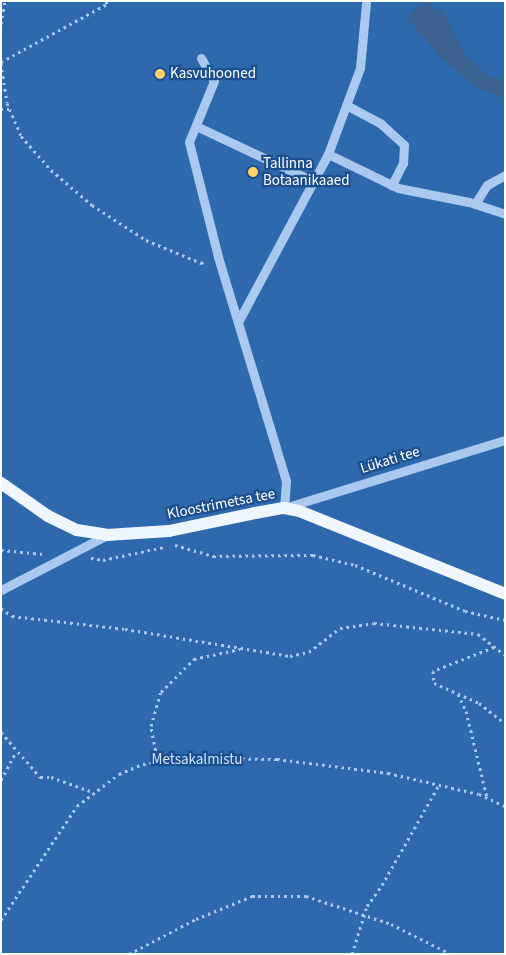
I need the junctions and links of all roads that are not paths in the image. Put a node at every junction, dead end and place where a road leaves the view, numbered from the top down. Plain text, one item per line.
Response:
1 (366, 2) dead end
2 (201, 58) dead end
3 (346, 105) junction
4 (196, 126) junction
5 (328, 154) junction
6 (505, 175) edge
7 (313, 181) junction
8 (392, 185) junction
9 (475, 204) junction
10 (505, 214) edge
11 (238, 322) junction
12 (505, 440) edge
13 (1, 483) edge
14 (284, 508) junction
15 (107, 535) junction
16 (1, 590) edge
17 (505, 594) edge

1 - 3 street
2 - 4 street
3 - 5 street
3 - 8 street
4 - 7 street
4 - 11 street
5 - 7 street
5 - 8 street
6 - 9 street
7 - 11 street
8 - 9 street
9 - 10 street
11 - 14 street
12 - 14 street, Lükati tee
13 - 15 main road, Kloostrimetsa tee
14 - 15 main road, Kloostrimetsa tee
14 - 17 main road, Kloostrimetsa tee
15 - 16 street

